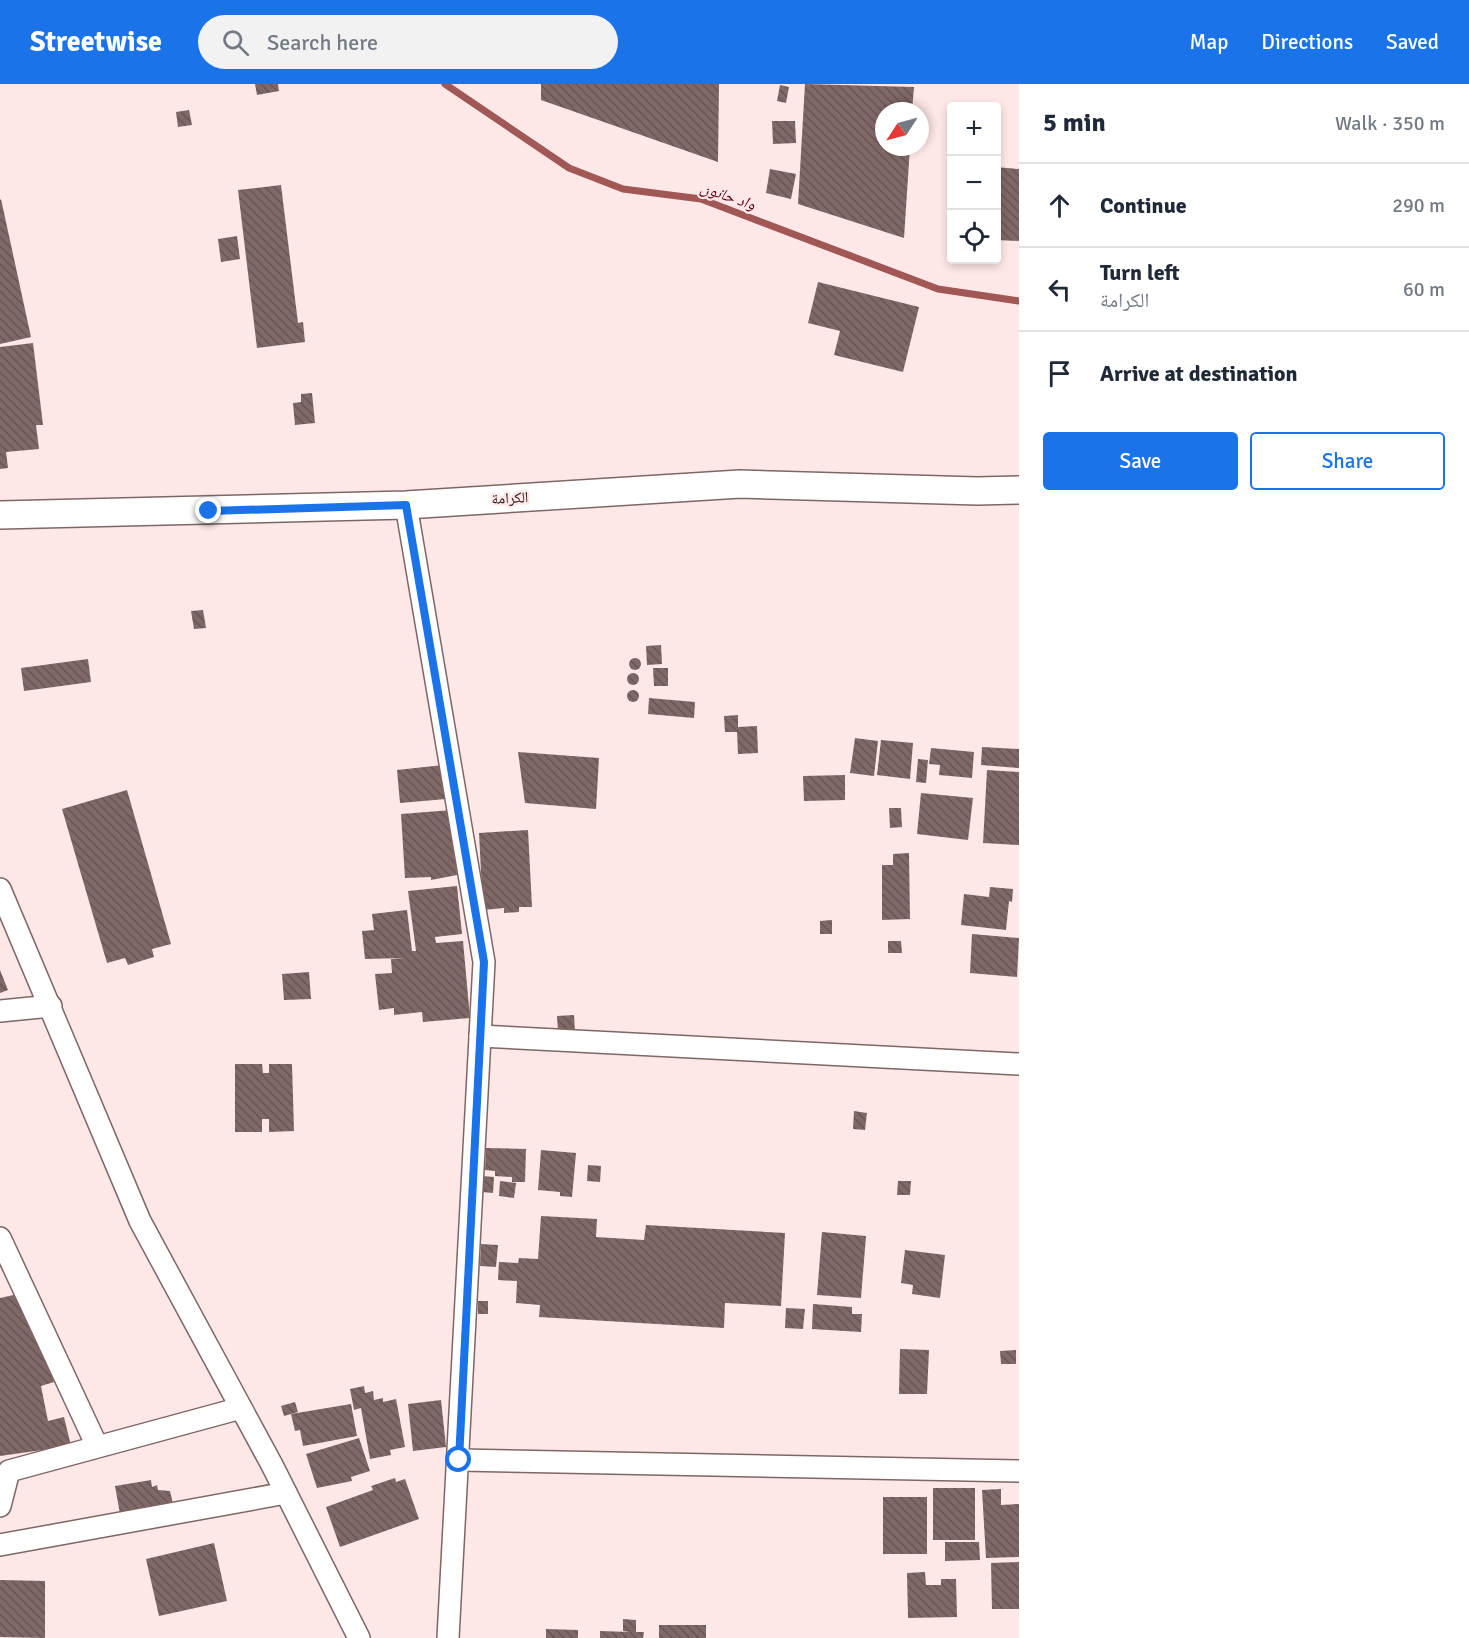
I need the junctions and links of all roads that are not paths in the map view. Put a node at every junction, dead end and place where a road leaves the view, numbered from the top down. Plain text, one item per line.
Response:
1 (1019, 490) edge
2 (406, 505) junction
3 (0, 515) edge
4 (0, 889) edge
5 (51, 1006) junction
6 (0, 1011) edge
7 (480, 1036) junction
8 (1019, 1064) edge
9 (0, 1238) edge
10 (241, 1408) junction
11 (98, 1446) junction
12 (459, 1460) junction
13 (1019, 1471) edge
14 (286, 1493) junction
15 (0, 1506) edge
16 (0, 1545) edge
17 (359, 1638) edge
18 (448, 1638) edge

1 - 2 main road, الكرامة
2 - 3 main road, الكرامة
2 - 7 street
4 - 5 street
5 - 6 street
5 - 10 street
7 - 8 street
7 - 12 street
9 - 11 street
10 - 11 street
10 - 14 street
11 - 15 street
12 - 13 street
12 - 18 street
14 - 16 street
14 - 17 street

